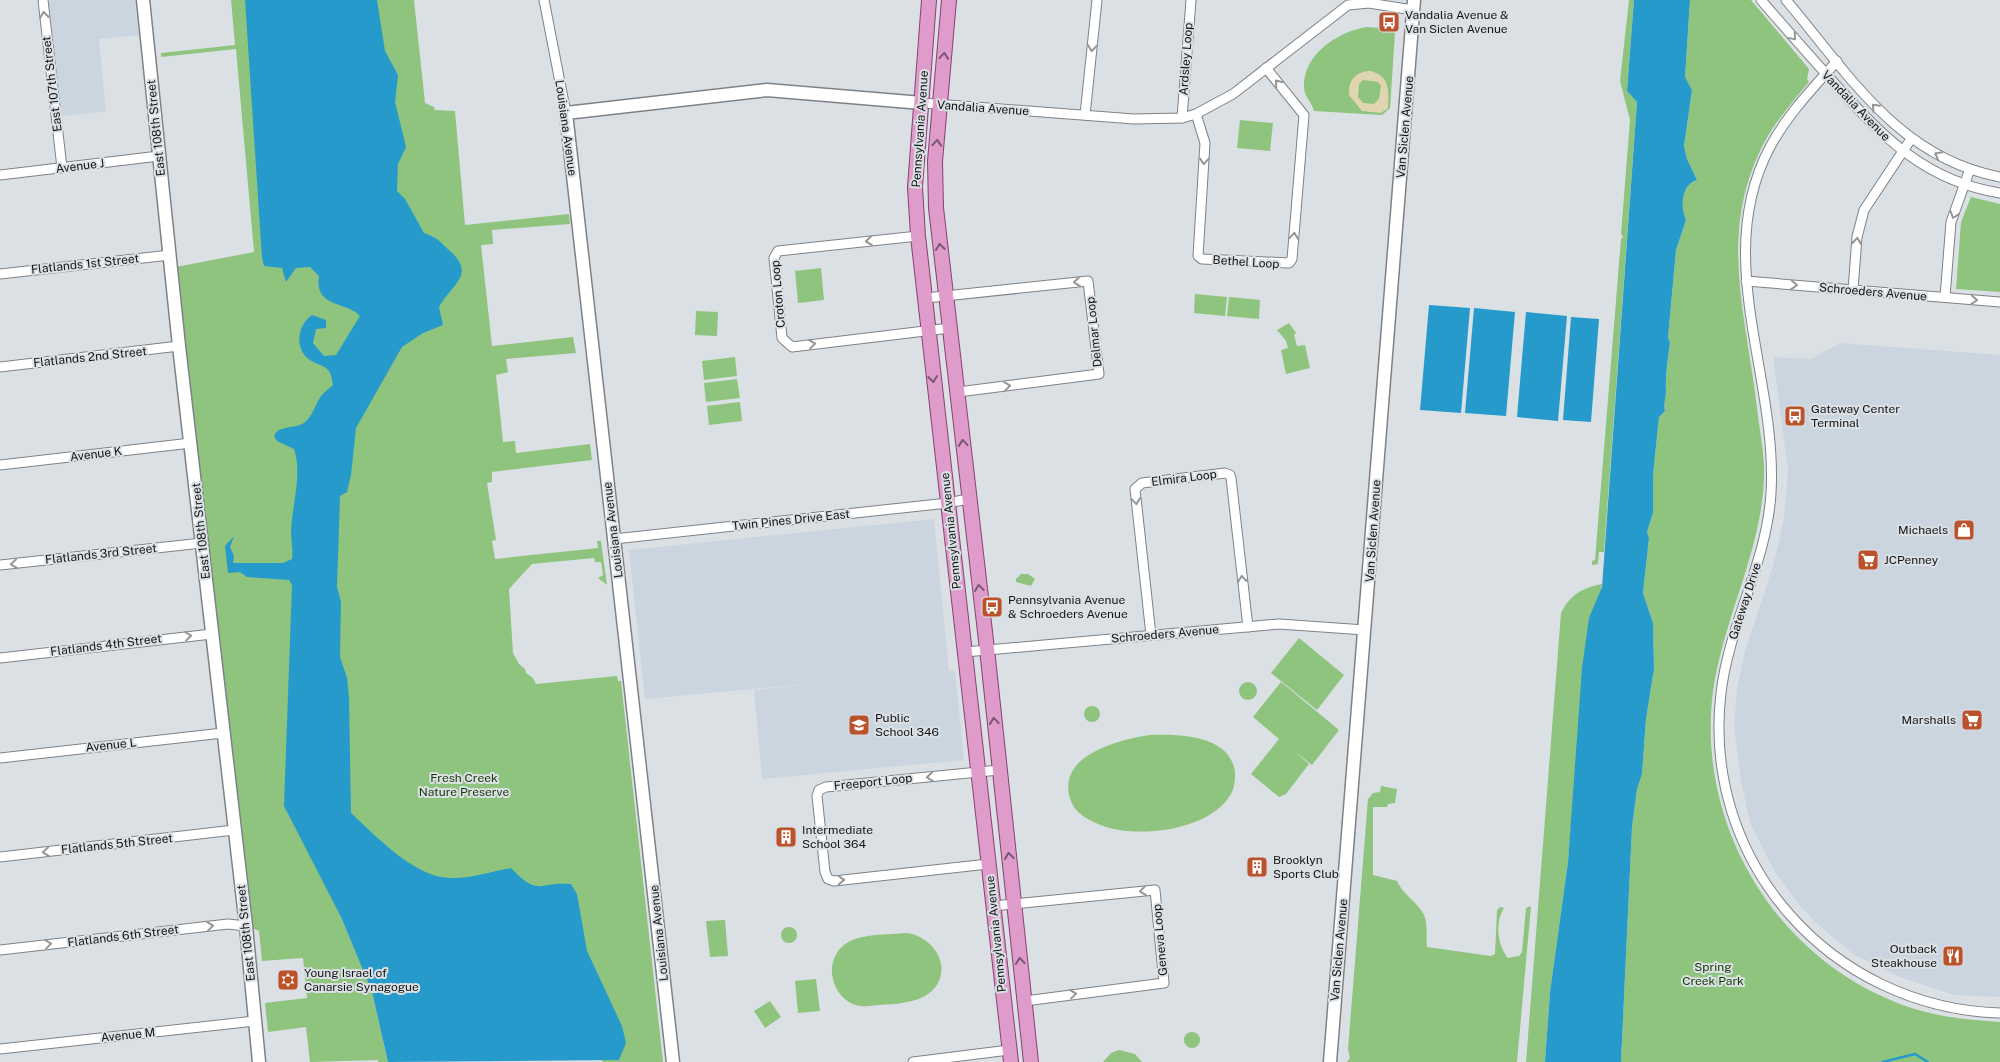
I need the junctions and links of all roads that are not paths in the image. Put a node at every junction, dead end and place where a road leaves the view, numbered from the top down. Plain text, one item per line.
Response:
1 (43, 0) edge
2 (143, 0) edge
3 (544, 0) edge
4 (929, 0) edge
5 (949, 0) edge
6 (1097, 0) edge
7 (1190, 0) edge
8 (1349, 0) edge
9 (1762, 0) edge
10 (1786, 0) edge
11 (1414, 5) edge
12 (1338, 12) junction
13 (1837, 61) junction
14 (1266, 68) junction
15 (1826, 74) junction
16 (922, 103) junction
17 (939, 105) junction
18 (566, 113) junction
19 (1196, 114) junction
20 (1085, 115) junction
21 (1182, 118) junction
22 (1911, 139) junction
23 (1902, 151) junction
24 (160, 156) junction
25 (62, 168) junction
26 (1970, 169) junction
27 (0, 175) edge
28 (2000, 177) edge
29 (1965, 184) junction
30 (2000, 193) edge
31 (918, 236) junction
32 (170, 255) junction
33 (0, 274) edge
34 (1746, 281) junction
35 (1853, 290) junction
36 (946, 296) junction
37 (1945, 297) junction
38 (926, 298) junction
39 (2000, 302) edge
40 (950, 328) junction
41 (929, 330) junction
42 (179, 346) junction
43 (0, 367) edge
44 (958, 392) junction
45 (191, 443) junction
46 (0, 465) edge
47 (968, 499) junction
48 (948, 503) junction
49 (614, 539) junction
50 (202, 543) junction
51 (0, 565) edge
52 (1248, 627) junction
53 (1365, 630) junction
54 (212, 634) junction
55 (1151, 635) junction
56 (987, 649) junction
57 (965, 652) junction
58 (0, 658) edge
59 (223, 733) junction
60 (0, 758) edge
61 (999, 770) junction
62 (978, 772) junction
63 (234, 830) junction
64 (0, 857) edge
65 (988, 864) junction
66 (1014, 904) junction
67 (993, 906) junction
68 (246, 926) junction
69 (0, 950) edge
70 (1024, 1000) junction
71 (2000, 1013) edge
72 (255, 1021) junction
73 (0, 1049) edge
74 (1010, 1056) edge
75 (259, 1062) edge
76 (673, 1062) edge
77 (913, 1062) edge
78 (1031, 1062) edge
79 (1330, 1062) edge

25 -> 1 street, East 107th Street
2 - 24 street, East 108th Street
3 - 18 street, Louisiana Avenue
4 - 16 main road, Pennsylvania Avenue
17 -> 5 main road, Pennsylvania Avenue
6 -> 20 street
7 - 21 street, Ardsley Loop
8 - 12 street, Vandalia Avenue
9 -> 15 street, Vandalia Avenue
10 - 13 street, Vandalia Avenue
11 - 12 street, Vandalia Avenue
11 - 53 street, Van Siclen Avenue
12 - 14 street, Vandalia Avenue
13 - 15 street, Gateway Drive
22 -> 13 street, Vandalia Avenue
14 - 19 street, Vandalia Avenue
19 -> 14 street, Bethel Loop
15 - 23 street, Vandalia Avenue
15 - 34 street, Gateway Drive
16 - 17 street, Vandalia Avenue
16 - 18 street, Vandalia Avenue
16 - 31 main road, Pennsylvania Avenue
17 - 20 street, Vandalia Avenue
36 -> 17 main road, Pennsylvania Avenue
18 - 49 street, Louisiana Avenue
19 - 21 street, Vandalia Avenue
20 - 21 street, Vandalia Avenue
22 - 23 street
26 -> 22 street, Vandalia Avenue
23 - 29 street, Vandalia Avenue
35 -> 23 street
24 - 25 street, Avenue J
24 - 32 street, East 108th Street
25 - 27 street, Avenue J
26 - 28 street, Vandalia Avenue
26 - 29 street
29 - 30 street, Vandalia Avenue
29 -> 37 street
31 - 38 main road, Pennsylvania Avenue
31 -> 41 street, Croton Loop
32 - 33 street, Flatlands 1st Street
32 - 42 street, East 108th Street
34 -> 35 street, Schroeders Avenue
34 - 71 street, Gateway Drive
35 - 37 street, Schroeders Avenue
36 - 38 street, Delmar Loop
36 - 40 main road, Pennsylvania Avenue
44 -> 36 street, Delmar Loop
37 -> 39 street, Schroeders Avenue
38 - 41 main road, Pennsylvania Avenue
40 - 41 street, Croton Loop
40 - 44 main road, Pennsylvania Avenue
41 -> 48 main road, Pennsylvania Avenue
42 - 43 street, Flatlands 2nd Street
42 - 45 street, East 108th Street
47 -> 44 main road, Pennsylvania Avenue
45 - 46 street, Avenue K
45 - 50 street, East 108th Street
47 - 48 street, Twin Pines Drive East
56 -> 47 main road, Pennsylvania Avenue
48 - 49 street, Twin Pines Drive East
48 - 57 main road, Pennsylvania Avenue
49 - 76 street, Louisiana Avenue
50 -> 51 street, Flatlands 3rd Street
50 - 54 street, East 108th Street
52 - 53 street, Schroeders Avenue
52 - 55 street, Schroeders Avenue
52 -> 55 street, Elmira Loop
53 - 79 street, Van Siclen Avenue
58 -> 54 street, Flatlands 4th Street
54 - 59 street, East 108th Street
55 - 56 street, Schroeders Avenue
56 - 57 street, Schroeders Avenue
61 -> 56 main road, Pennsylvania Avenue
57 - 62 main road, Pennsylvania Avenue
59 - 60 street, Avenue L
59 - 63 street, East 108th Street
61 - 62 street, Freeport Loop
66 -> 61 main road, Pennsylvania Avenue
62 - 65 main road, Pennsylvania Avenue
62 -> 65 street, Freeport Loop
63 -> 64 street, Flatlands 5th Street
63 - 68 street, East 108th Street
65 - 67 main road, Pennsylvania Avenue
66 - 67 street, Geneva Loop
70 -> 66 main road, Pennsylvania Avenue
70 -> 66 street, Geneva Loop
67 - 74 main road, Pennsylvania Avenue
69 -> 68 street, Flatlands 6th Street
68 - 72 street, East 108th Street
70 - 78 main road, Pennsylvania Avenue
72 - 73 street, Avenue M
72 - 75 street, East 108th Street
74 - 77 street

